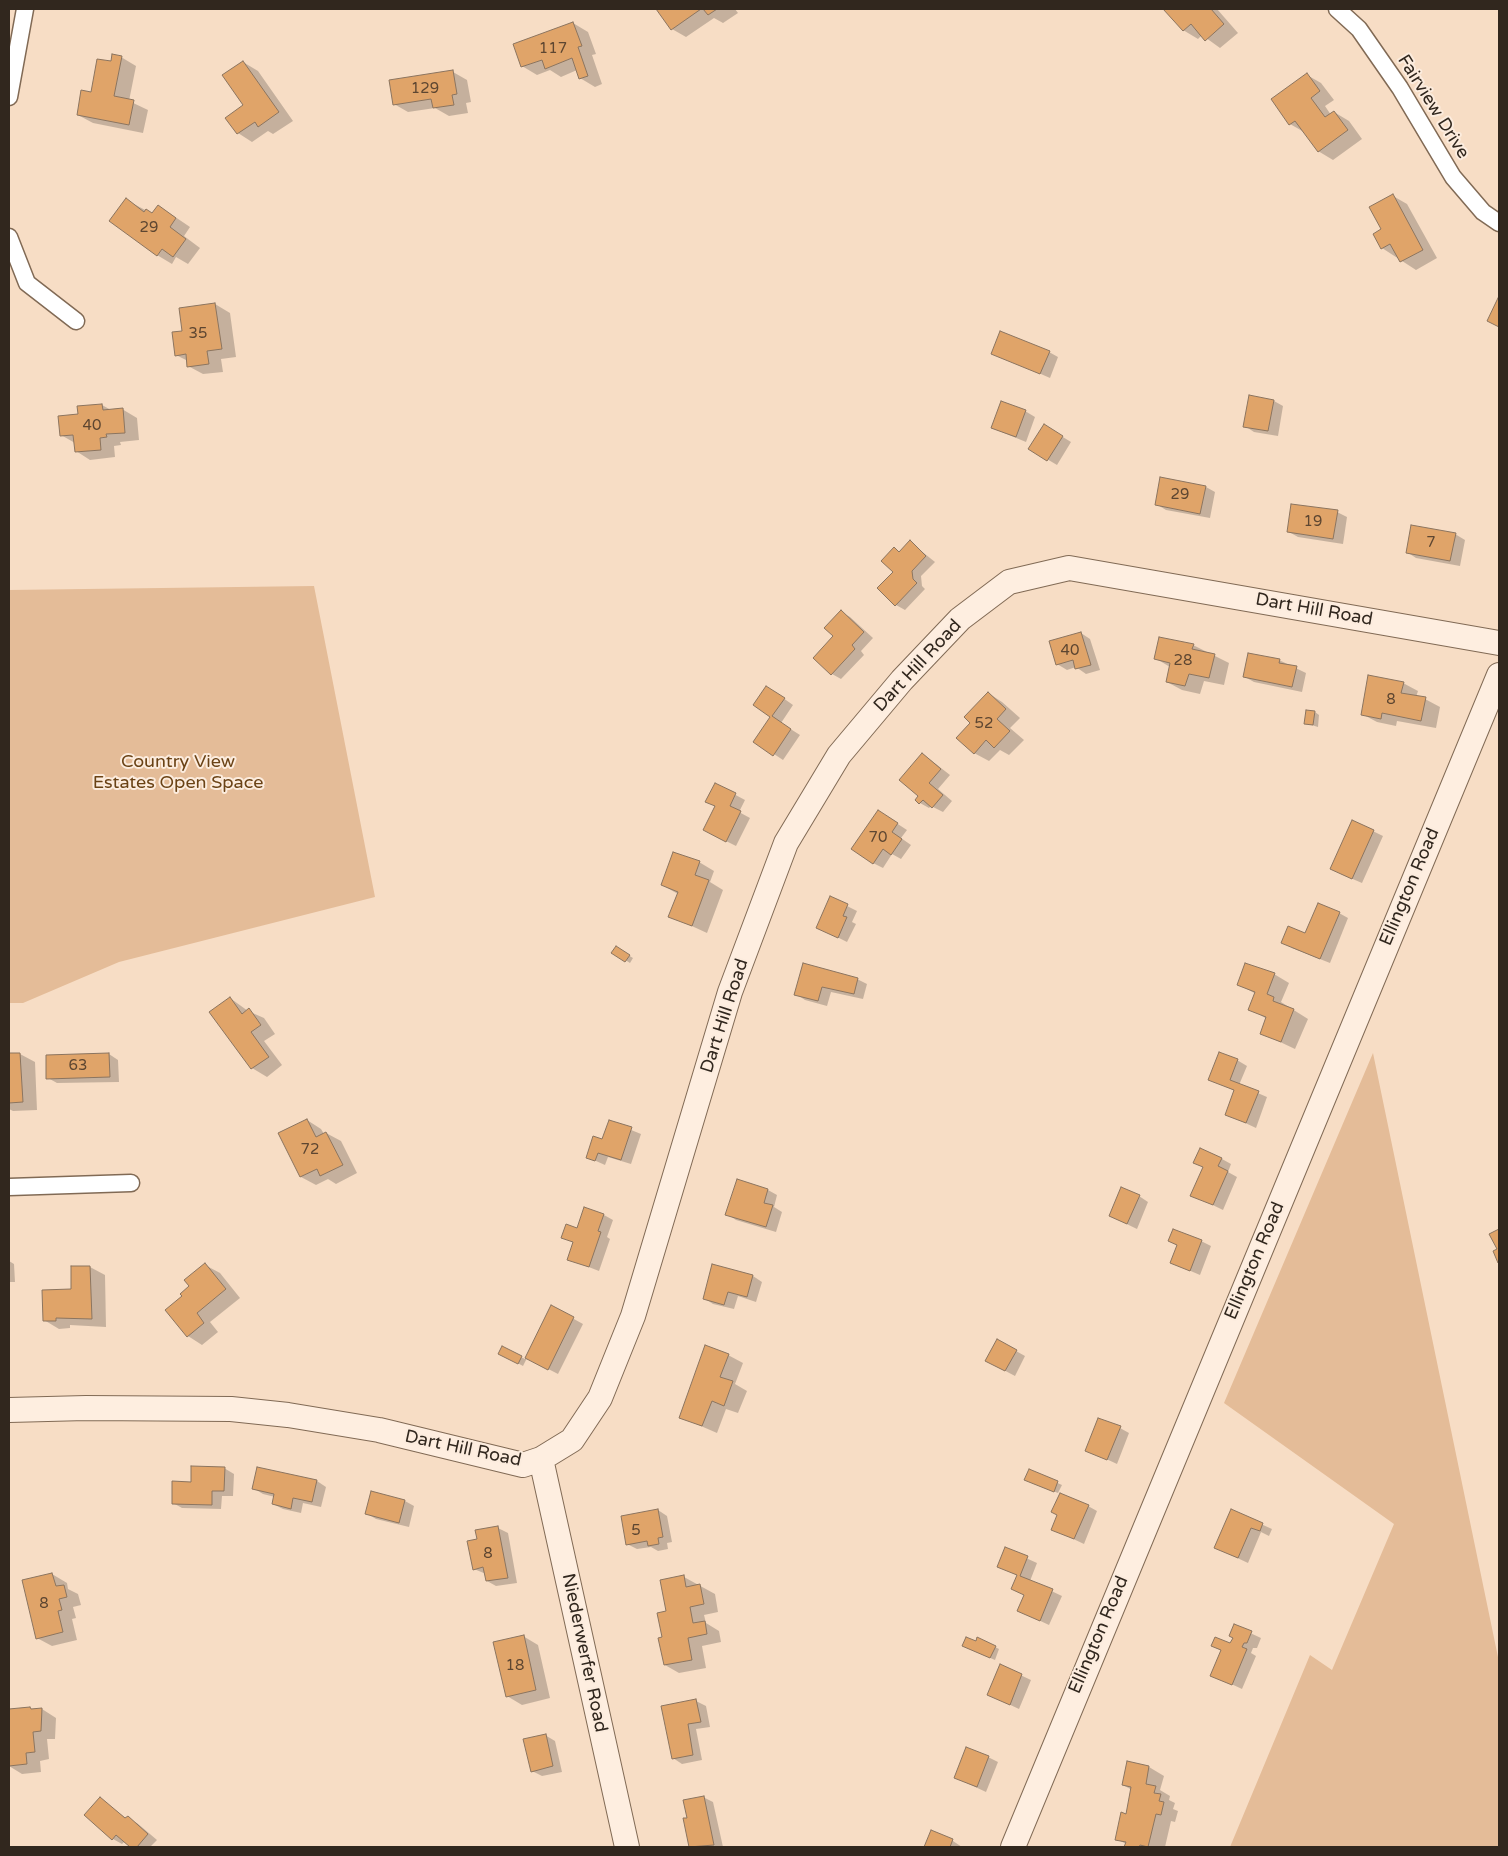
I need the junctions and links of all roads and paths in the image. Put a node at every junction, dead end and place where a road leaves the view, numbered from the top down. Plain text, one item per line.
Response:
1 (25, 9) edge
2 (1337, 9) edge
3 (9, 97) edge
4 (1499, 222) edge
5 (9, 237) edge
6 (76, 321) dead end
7 (1499, 643) edge
8 (1499, 675) edge
9 (130, 1183) dead end
10 (9, 1187) edge
11 (9, 1410) edge
12 (541, 1459) junction
13 (626, 1847) edge
14 (1013, 1847) edge

1 - 3 street
2 - 4 street, Fairview Drive
5 - 6 street
7 - 12 street, Dart Hill Road
8 - 14 street, Ellington Road
9 - 10 street
11 - 12 street, Dart Hill Road
12 - 13 street, Niederwerfer Road

